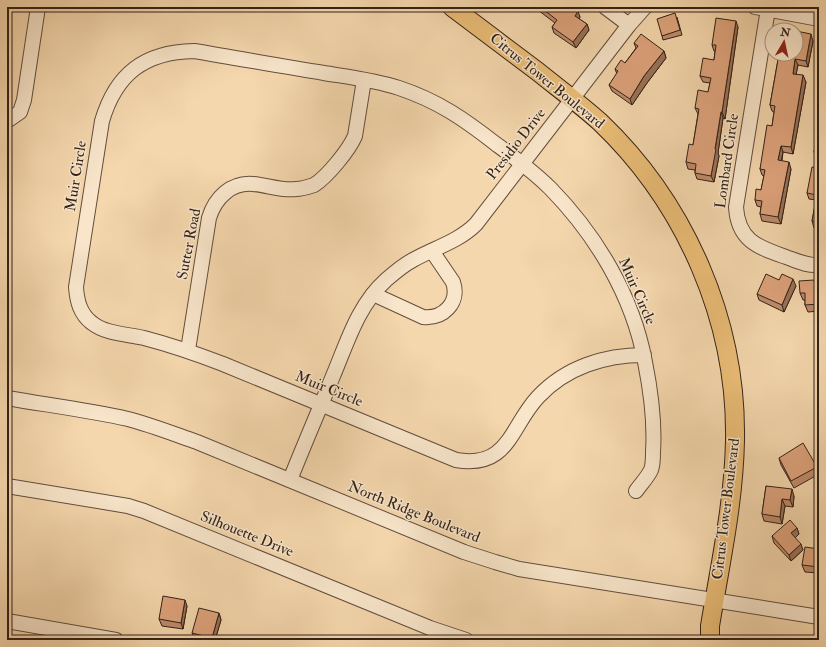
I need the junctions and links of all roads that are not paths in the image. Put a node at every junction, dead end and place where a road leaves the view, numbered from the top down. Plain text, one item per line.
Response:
1 (38, 7) edge
2 (452, 7) edge
3 (605, 7) edge
4 (646, 7) edge
5 (761, 8) edge
6 (819, 19) edge
7 (629, 25) junction
8 (364, 80) junction
9 (573, 98) junction
10 (7, 121) edge
11 (522, 164) junction
12 (432, 251) junction
13 (819, 265) edge
14 (373, 294) junction
15 (188, 350) junction
16 (644, 355) junction
17 (7, 398) edge
18 (321, 404) junction
19 (290, 480) junction
20 (7, 486) edge
21 (636, 491) dead end
22 (714, 600) junction
23 (819, 617) edge
24 (7, 621) edge
25 (116, 640) edge
26 (466, 640) edge
27 (710, 640) edge

1 - 10 street
2 - 9 main road, Citrus Tower Boulevard
3 - 7 street
4 - 7 street, Presidio Drive
5 - 6 street
5 - 13 street, Lombard Circle
7 - 9 street, Presidio Drive
8 - 11 street, Muir Circle
8 - 15 street, Sutter Road
8 - 15 street, Muir Circle
9 - 11 street, Presidio Drive
9 - 22 main road, Citrus Tower Boulevard
11 - 12 street, Presidio Drive
11 - 16 street, Muir Circle
12 - 14 street, Presidio Drive
12 - 14 street
14 - 18 street, Presidio Drive
15 - 18 street, Muir Circle
16 - 18 street, Muir Circle
16 - 21 street, Muir Circle
17 - 19 street, North Ridge Boulevard
18 - 19 street, Presidio Drive
19 - 22 street, North Ridge Boulevard
20 - 26 street, Silhouette Drive
22 - 23 street, North Ridge Boulevard
22 - 27 main road, Citrus Tower Boulevard
24 - 25 street

